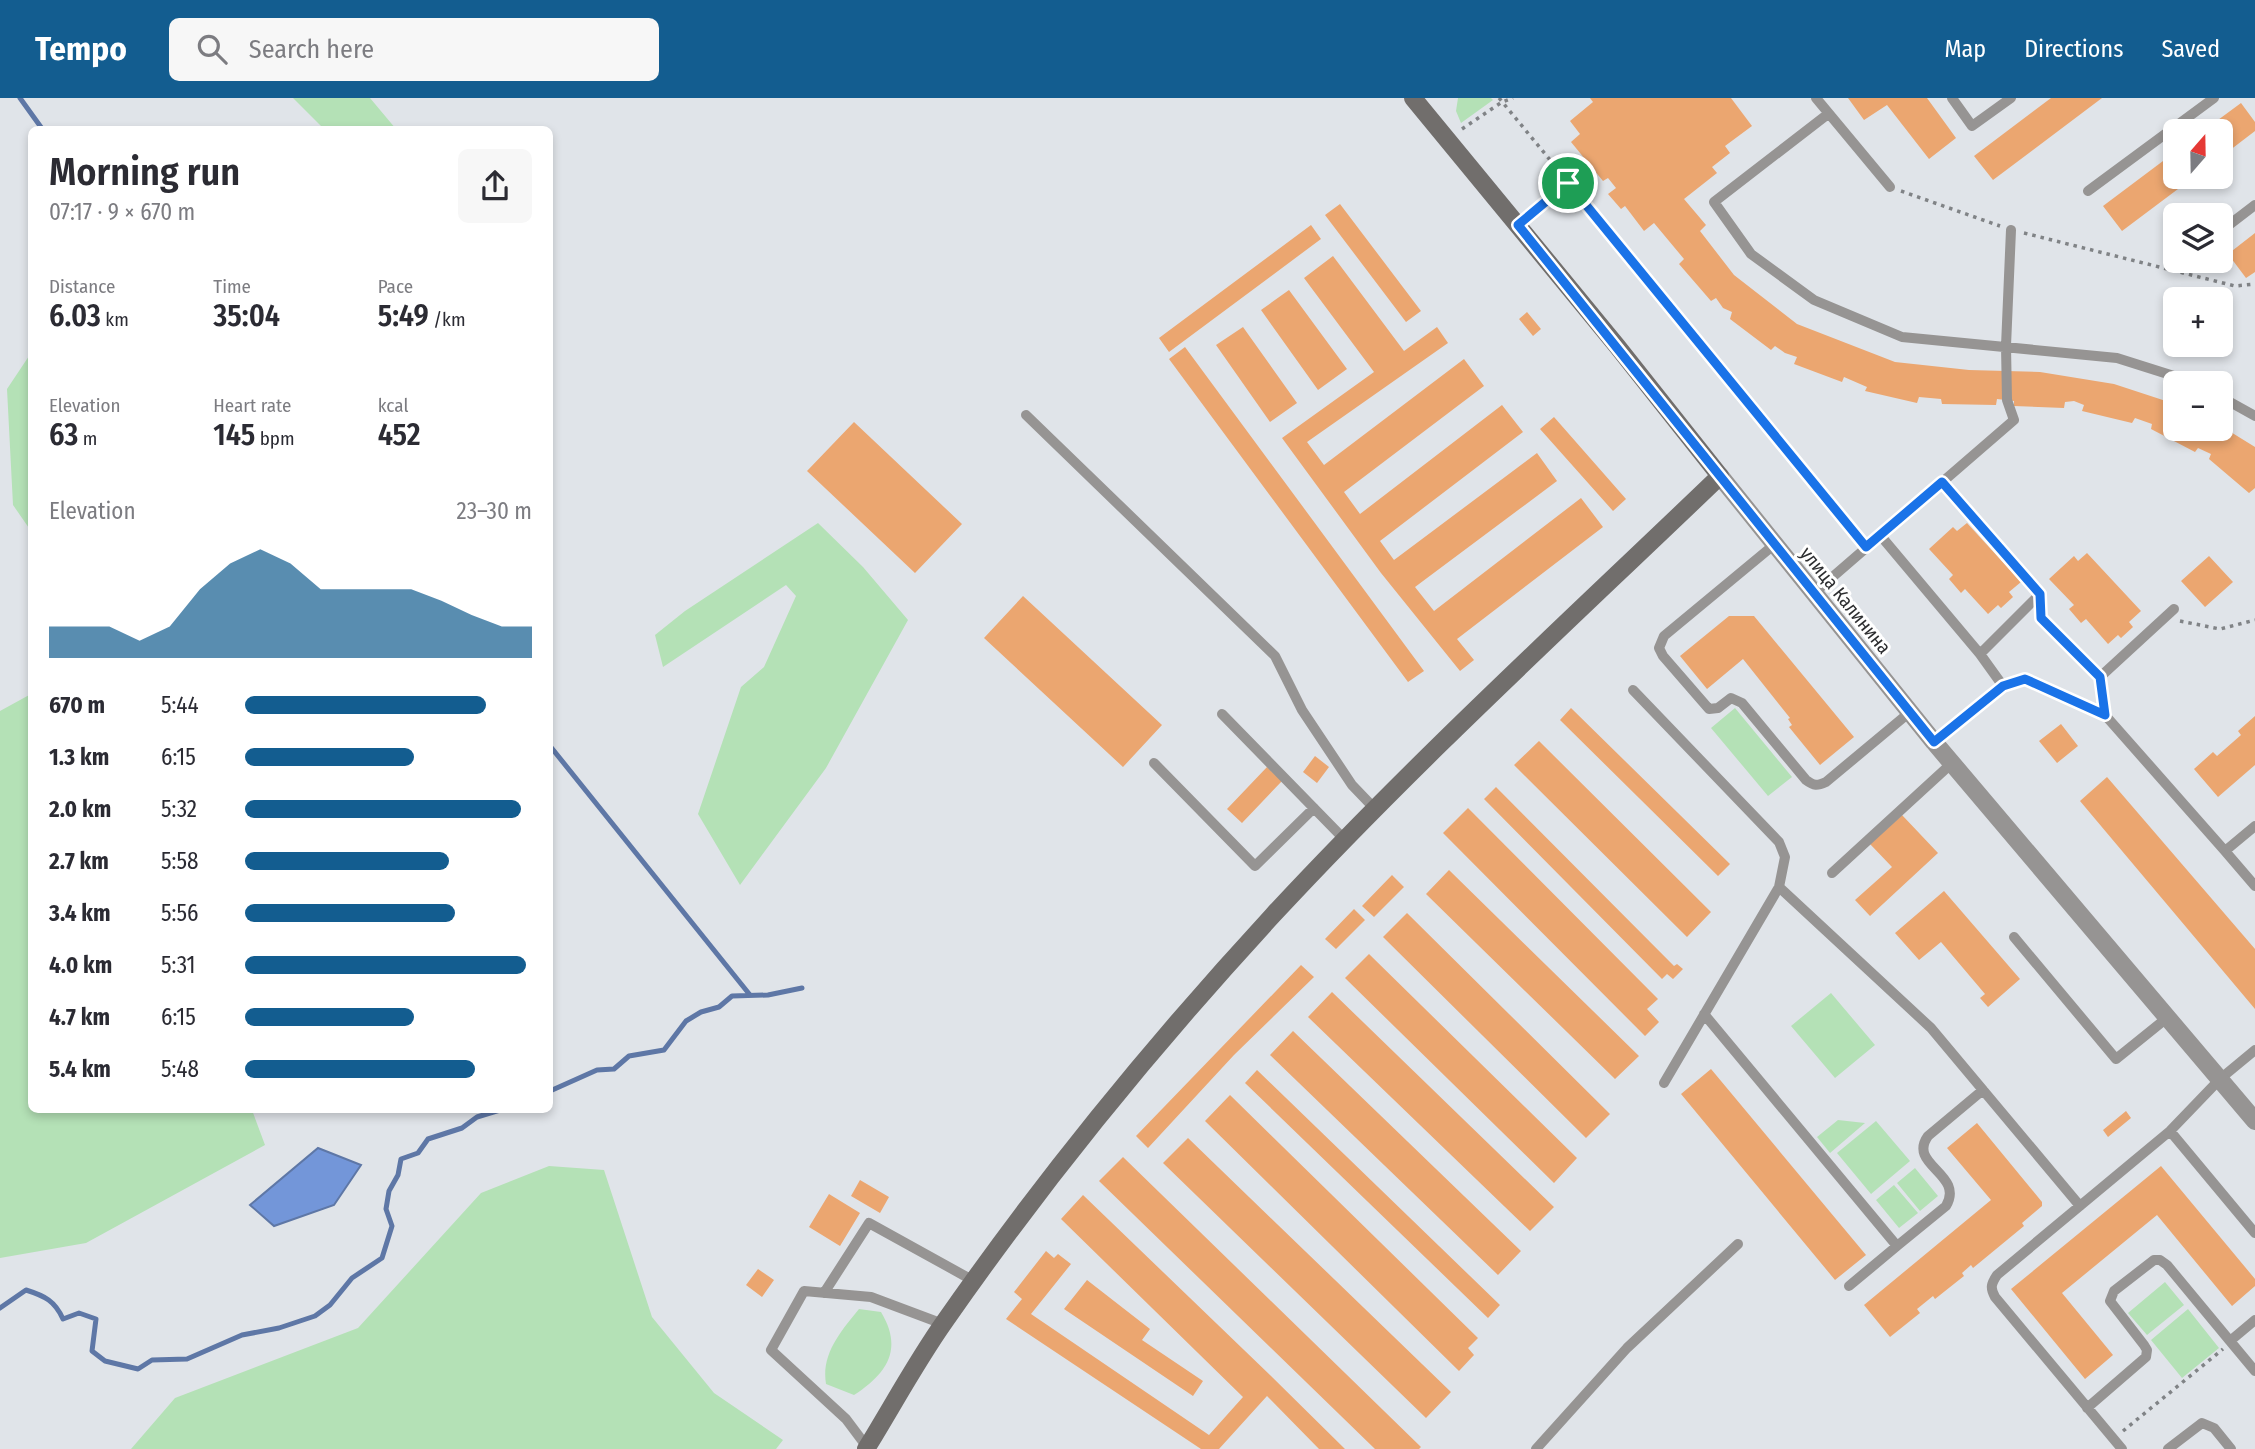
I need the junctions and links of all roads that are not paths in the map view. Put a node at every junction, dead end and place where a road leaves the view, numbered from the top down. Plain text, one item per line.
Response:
1 (1816, 98) edge
2 (1952, 98) edge
3 (2011, 98) edge
4 (2214, 98) edge
5 (1416, 99) edge
6 (1828, 114) junction
7 (1581, 171) dead end
8 (1890, 187) road end
9 (2088, 191) dead end
10 (2255, 205) edge
11 (2233, 222) edge
12 (1518, 225) junction
13 (2011, 230) road end
14 (2006, 346) junction
15 (2163, 372) edge
16 (2233, 403) edge
17 (1026, 415) dead end
18 (2255, 415) edge
19 (1720, 476) junction
20 (1942, 482) junction
21 (1880, 535) junction
22 (1774, 544) junction
23 (1814, 593) junction
24 (2040, 594) junction
25 (2174, 609) dead end
26 (1980, 654) junction
27 (2003, 686) junction
28 (1633, 690) dead end
29 (1910, 712) junction
30 (1222, 714) dead end
31 (1934, 742) junction
32 (1154, 762) dead end
33 (1952, 763) junction
34 (1314, 808) junction
35 (1375, 810) junction
36 (2255, 826) edge
37 (1345, 840) junction
38 (2225, 851) junction
39 (1832, 873) dead end
40 (2255, 886) edge
41 (1779, 887) junction
42 (2014, 937) dead end
43 (1704, 1014) junction
44 (2168, 1017) junction
45 (2255, 1050) edge
46 (2220, 1079) junction
47 (1664, 1083) dead end
48 (1983, 1090) junction
49 (2255, 1121) edge
50 (2171, 1131) junction
51 (2080, 1206) junction
52 (2255, 1233) edge
53 (1738, 1244) dead end
54 (1897, 1247) junction
55 (974, 1281) junction
56 (1849, 1286) dead end
57 (824, 1293) junction
58 (2255, 1320) edge
59 (943, 1324) junction
60 (2231, 1341) junction
61 (2255, 1371) edge
62 (2087, 1408) junction
63 (867, 1448) edge
64 (1536, 1449) edge
65 (2122, 1449) edge
66 (2168, 1449) edge
67 (2231, 1449) edge

1 - 6 lane
2 - 3 lane
4 - 9 lane
5 - 12 main road, улица Калинина
6 - 8 lane
6 - 14 lane
7 - 12 lane
10 - 11 lane
12 - 19 main road, улица Калинина
13 - 14 lane
14 - 15 lane
14 - 20 lane
16 - 18 lane
17 - 35 lane
19 - 22 street, улица Калинина
19 - 35 main road
20 - 21 lane
20 - 24 lane
21 - 23 lane
21 - 26 lane
22 - 23 street, улица Калинина
22 - 29 lane
23 - 29 street, улица Калинина
24 - 25 lane
24 - 26 lane
26 - 27 lane
27 - 31 lane
27 - 38 lane
28 - 41 lane
29 - 31 street, улица Калинина
30 - 34 lane
31 - 33 street, улица Калинина
32 - 34 lane
33 - 39 lane
33 - 44 street, улица Калинина
34 - 37 lane
35 - 37 main road
36 - 38 lane
37 - 55 main road
38 - 40 lane
41 - 43 lane
41 - 48 lane
42 - 44 lane
43 - 47 lane
43 - 54 lane
44 - 46 street, улица Калинина
45 - 46 lane
46 - 49 street, улица Калинина
46 - 50 lane
48 - 51 lane
48 - 54 lane
50 - 51 lane
50 - 52 lane
51 - 62 lane
53 - 64 lane
54 - 56 lane
55 - 57 lane
55 - 59 main road
57 - 59 lane
57 - 63 lane
58 - 60 lane
59 - 63 main road
60 - 61 lane
60 - 62 lane
62 - 65 lane
66 - 67 lane

